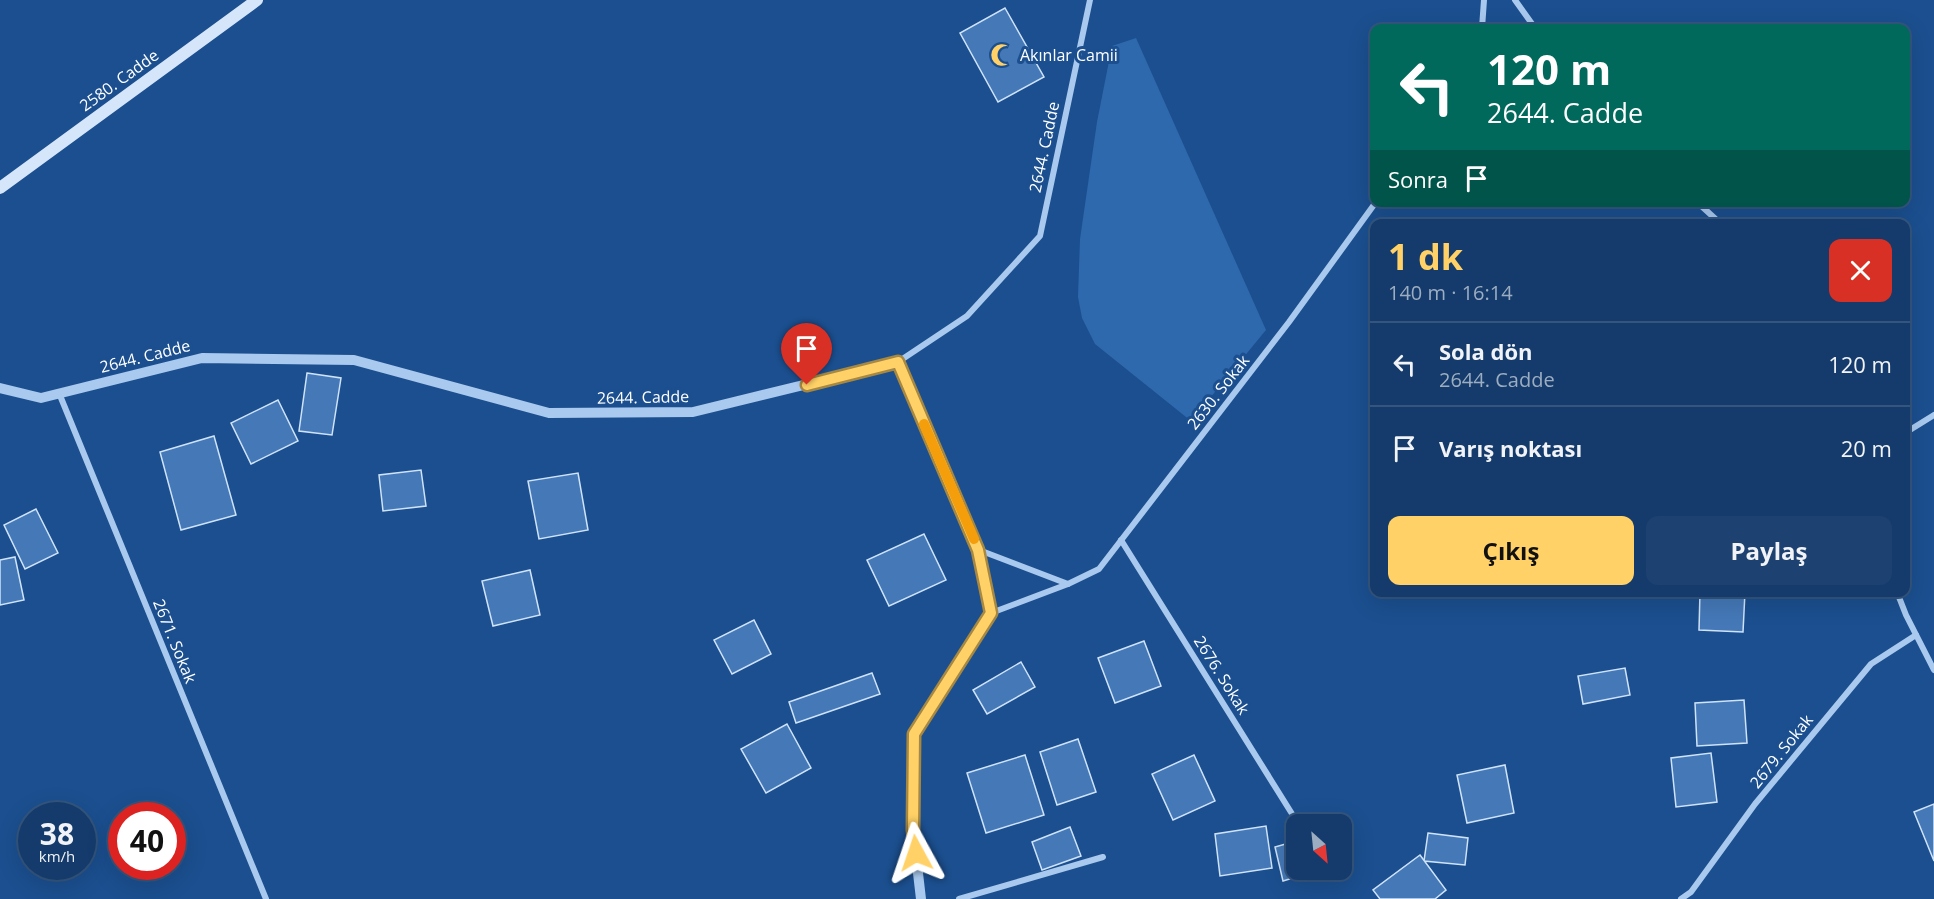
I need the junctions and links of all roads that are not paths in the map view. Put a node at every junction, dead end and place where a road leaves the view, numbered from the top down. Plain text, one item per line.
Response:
1 (257, 0) edge
2 (1090, 0) edge
3 (1484, 0) edge
4 (1515, 0) edge
5 (1482, 24) edge
6 (1532, 24) edge
7 (0, 188) edge
8 (1372, 207) edge
9 (1702, 207) edge
10 (1716, 219) edge
11 (898, 362) junction
12 (0, 388) edge
13 (59, 393) junction
14 (1934, 415) edge
15 (1910, 430) edge
16 (1121, 540) junction
17 (978, 550) junction
18 (1068, 584) junction
19 (1899, 597) edge
20 (991, 613) junction
21 (1916, 635) junction
22 (1934, 670) edge
23 (1292, 814) edge
24 (1103, 857) dead end
25 (266, 899) edge
26 (921, 899) edge
27 (959, 899) edge
28 (1681, 899) edge

1 - 7 main road, 2580. Cadde
2 - 11 street, 2644. Cadde
3 - 5 street
4 - 6 street
8 - 16 street, 2630. Sokak
9 - 10 street
11 - 13 street, 2644. Cadde
11 - 17 street
12 - 13 street, 2644. Cadde
13 - 25 street, 2671. Sokak
14 - 15 street
16 - 18 street, 2630. Sokak
16 - 23 street, 2676. Sokak
17 - 18 street
17 - 20 street
18 - 20 street, 2630. Sokak
19 - 21 street
20 - 26 street
21 - 22 street
21 - 28 street, 2679. Sokak
24 - 27 street

